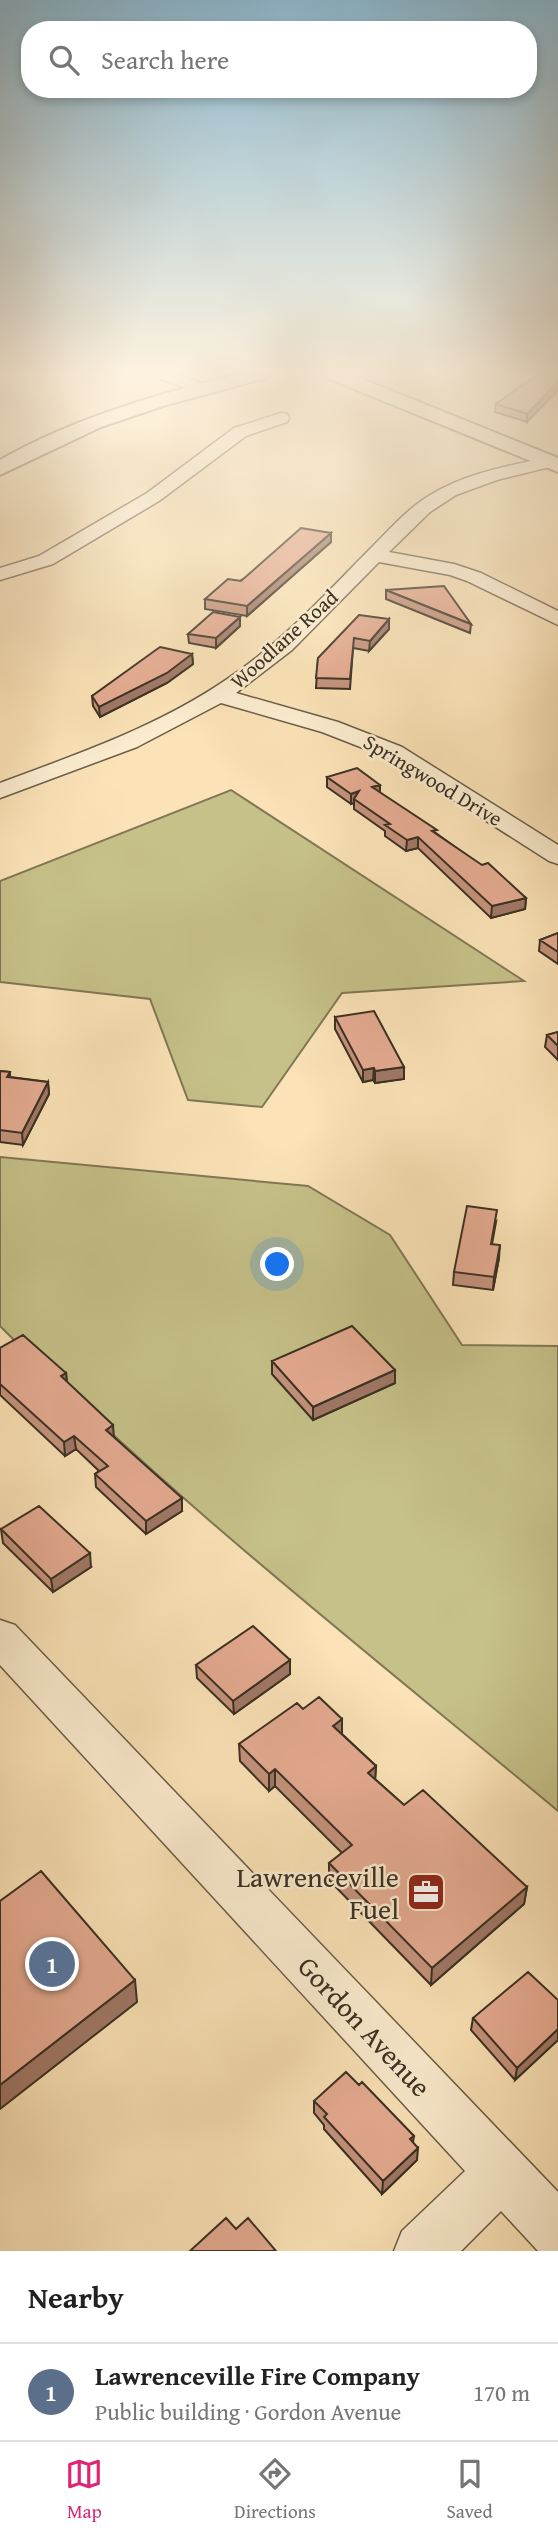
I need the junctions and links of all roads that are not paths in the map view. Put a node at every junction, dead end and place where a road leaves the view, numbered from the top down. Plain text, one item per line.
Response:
1 (177, 479) edge
2 (481, 479) edge
3 (375, 555) junction
4 (0, 574) edge
5 (558, 620) edge
6 (220, 696) junction
7 (0, 791) edge
8 (558, 856) edge
9 (0, 1637) edge
10 (502, 2172) junction
11 (558, 2232) edge
12 (422, 2251) edge

1 - 4 street
2 - 3 street, Woodlane Road
3 - 5 street
3 - 6 street, Woodlane Road
6 - 7 street, Woodlane Road
6 - 8 street, Springwood Drive
9 - 10 street, Gordon Avenue
10 - 11 street, Gordon Avenue
10 - 12 street

